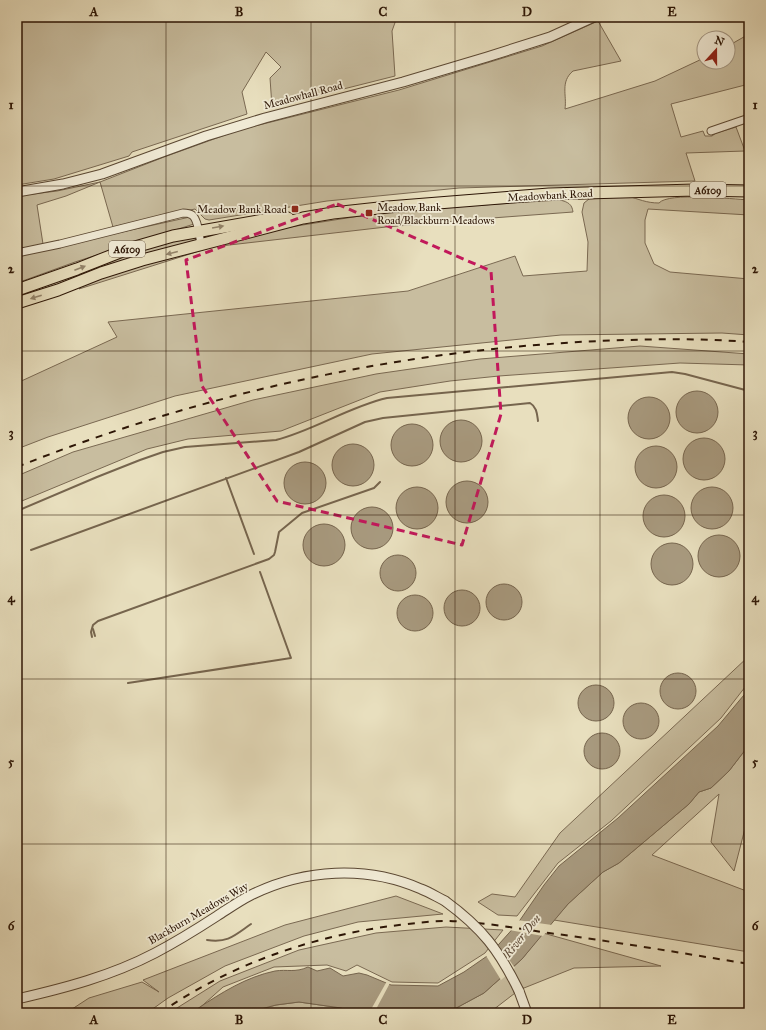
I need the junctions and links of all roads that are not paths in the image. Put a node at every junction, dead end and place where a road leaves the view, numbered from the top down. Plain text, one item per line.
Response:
1 (594, 17) edge
2 (749, 118) edge
3 (711, 131) dead end
4 (749, 191) edge
5 (17, 192) edge
6 (303, 218) junction
7 (198, 231) junction
8 (201, 246) junction
9 (17, 253) edge
10 (54, 277) junction
11 (17, 290) edge
12 (58, 290) junction
13 (17, 303) edge
14 (17, 999) edge
15 (527, 1012) edge

1 - 5 street, Meadowhall Road
2 - 3 street
4 - 6 main road, Meadowbank Road / A6109
7 -> 6 main road, A6109
6 - 8 main road, A6109
7 - 8 street
7 - 9 street
10 -> 7 main road, A6109
8 -> 12 main road, A6109
10 - 11 main road, A6109
10 - 12 main road
12 -> 13 main road, A6109
14 - 15 street, Blackburn Meadows Way, bridge

